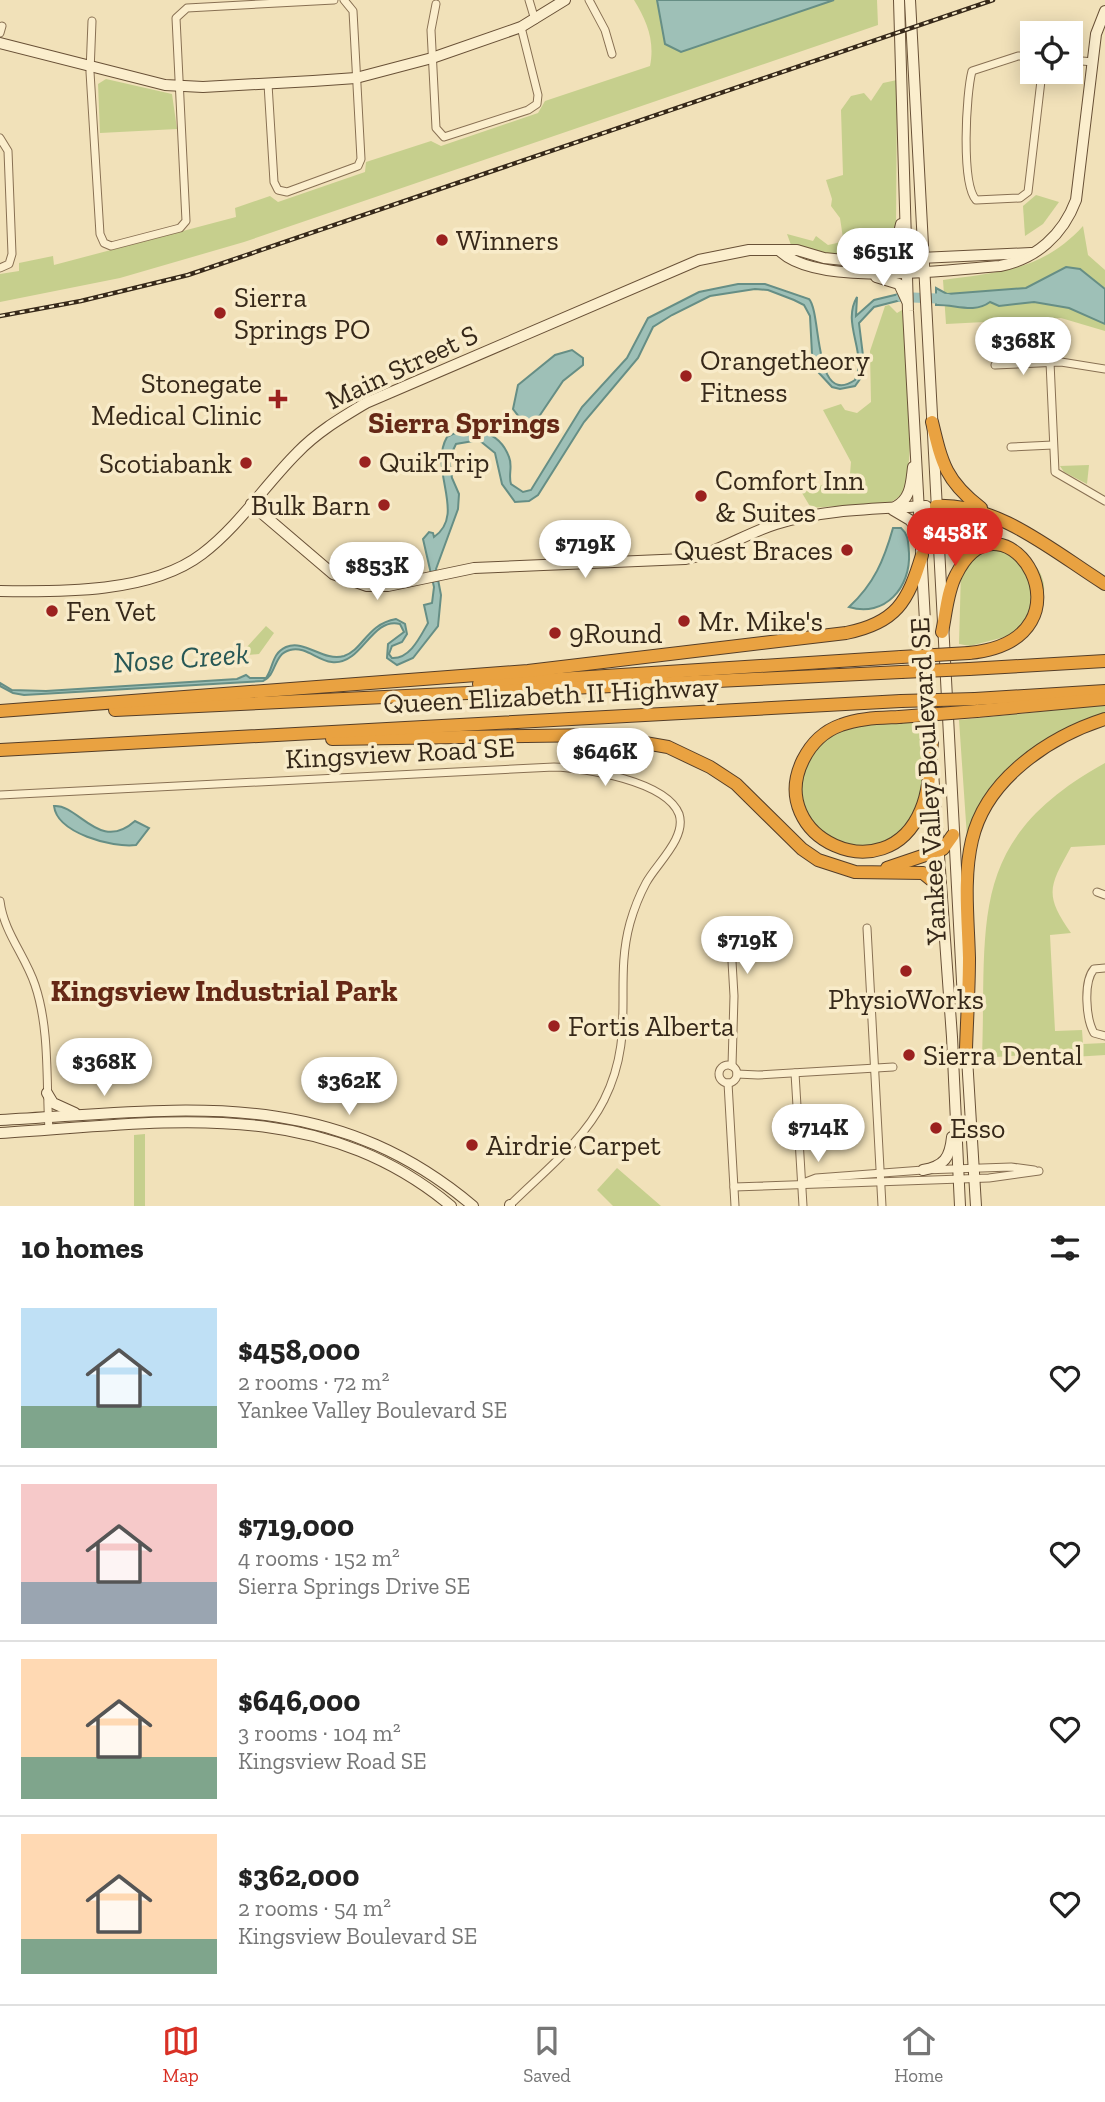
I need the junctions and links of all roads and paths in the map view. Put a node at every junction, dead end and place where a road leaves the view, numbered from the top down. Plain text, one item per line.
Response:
1 (334, 0) edge
2 (344, 0) edge
3 (528, 0) edge
4 (565, 0) edge
5 (589, 0) edge
6 (899, 0) edge
7 (910, 0) edge
8 (436, 4) dead end
9 (1105, 11) edge
10 (535, 20) junction
11 (92, 21) dead end
12 (521, 27) junction
13 (0, 43) edge
14 (612, 54) dead end
15 (1020, 56) edge
16 (432, 58) junction
17 (1083, 61) edge
18 (1093, 62) junction
19 (90, 67) junction
20 (356, 78) junction
21 (268, 84) junction
22 (1041, 84) edge
23 (180, 86) junction
24 (0, 138) edge
25 (902, 151) junction
26 (922, 229) junction
27 (780, 252) junction
28 (1031, 253) junction
29 (989, 254) junction
30 (870, 261) junction
31 (924, 264) junction
32 (908, 265) junction
33 (0, 268) edge
34 (958, 268) junction
35 (856, 274) junction
36 (908, 310) junction
37 (926, 310) junction
38 (1049, 362) junction
39 (995, 365) dead end
40 (1105, 369) edge
41 (932, 422) junction
42 (916, 436) junction
43 (1054, 445) junction
44 (1011, 447) dead end
45 (1105, 500) edge
46 (251, 504) junction
47 (936, 506) junction
48 (920, 507) junction
49 (890, 509) junction
50 (987, 513) junction
51 (921, 535) junction
52 (922, 555) junction
53 (1105, 584) edge
54 (0, 591) edge
55 (942, 632) junction
56 (1105, 662) edge
57 (1105, 691) edge
58 (1105, 699) edge
59 (227, 704) junction
60 (976, 705) junction
61 (0, 711) edge
62 (0, 717) edge
63 (1105, 719) edge
64 (208, 739) junction
65 (932, 741) junction
66 (0, 750) edge
67 (0, 795) edge
68 (953, 835) junction
69 (938, 851) junction
70 (877, 871) junction
71 (0, 901) edge
72 (941, 903) junction
73 (867, 928) dead end
74 (731, 944) dead end
75 (1105, 968) edge
76 (1105, 1036) edge
77 (966, 1048) junction
78 (732, 1066) junction
79 (893, 1067) dead end
80 (874, 1068) junction
81 (795, 1073) junction
82 (737, 1074) junction
83 (728, 1083) junction
84 (47, 1093) junction
85 (956, 1103) junction
86 (81, 1115) junction
87 (48, 1118) junction
88 (0, 1120) edge
89 (49, 1130) junction
90 (0, 1132) edge
91 (923, 1170) junction
92 (974, 1173) junction
93 (959, 1174) junction
94 (881, 1179) junction
95 (802, 1184) junction
96 (734, 1187) junction
97 (451, 1206) edge
98 (473, 1206) edge
99 (509, 1206) edge
100 (735, 1206) edge
101 (803, 1206) edge
102 (882, 1206) edge
103 (960, 1206) edge
104 (976, 1206) edge

1 - 23 street
2 - 20 street
3 - 10 street
4 - 10 main road
5 - 14 street
6 - 25 main road
7 - 26 main road, Yankee Valley Boulevard SE
8 - 16 street
9 - 18 main road, Main Street S
10 - 12 main road
11 - 19 street
12 - 16 main road
12 - 16 street
13 - 19 main road
15 - 22 street
16 - 20 main road
17 - 18 street
18 - 28 main road, Main Street S
19 - 23 main road
19 - 23 street
20 - 21 main road
20 - 21 street
21 - 23 main road
24 - 33 street
25 - 30 main road
25 - 32 main road, Yankee Valley Boulevard SE
26 - 29 main road
26 - 31 main road, Yankee Valley Boulevard SE
27 - 30 main road, Main Street S
27 - 35 main road, Main Street S
27 - 46 main road, Main Street S
28 - 29 main road, Main Street S
28 - 34 main road, Main Street S
29 - 31 main road, Main Street S
30 - 32 main road, Main Street S
31 - 32 main road, Main Street S
31 - 34 main road, Main Street S
31 - 37 main road, Yankee Valley Boulevard SE
32 - 35 main road, Main Street S
32 - 36 main road, Yankee Valley Boulevard SE
34 - 37 main road
35 - 36 main road
36 - 42 main road, Yankee Valley Boulevard SE
37 - 41 main road, Yankee Valley Boulevard SE
38 - 39 street
38 - 40 street
38 - 43 street
41 - 47 main road, Yankee Valley Boulevard SE
41 - 50 highway
42 - 48 main road, Yankee Valley Boulevard SE
42 - 49 main road
43 - 44 street
43 - 45 street
46 - 49 main road
46 - 54 main road, Main Street S
47 - 48 main road
47 - 50 highway
47 - 55 main road, Yankee Valley Boulevard SE
48 - 49 main road
48 - 51 main road, Yankee Valley Boulevard SE
49 - 51 main road
50 - 53 highway
51 - 52 main road, Yankee Valley Boulevard SE
52 - 61 highway
52 - 65 main road, Yankee Valley Boulevard SE
55 - 59 highway, bridge
55 - 68 main road, Yankee Valley Boulevard SE
56 - 59 highway, Queen Elizabeth II Highway, bridge
57 - 60 highway, Queen Elizabeth II Highway
58 - 60 highway
59 - 62 highway, Queen Elizabeth II Highway
60 - 64 highway, Queen Elizabeth II Highway, bridge
60 - 65 highway, bridge
63 - 77 highway
64 - 66 highway, Queen Elizabeth II Highway
64 - 70 highway
65 - 69 main road, Yankee Valley Boulevard SE
67 - 99 street, Kingsview Road SE
68 - 69 highway
68 - 77 main road, Yankee Valley Boulevard SE
69 - 70 highway
69 - 72 main road, Yankee Valley Boulevard SE
70 - 72 highway
71 - 84 street
72 - 85 main road, Yankee Valley Boulevard SE
73 - 80 street
74 - 78 street
75 - 76 street
77 - 92 main road, Yankee Valley Boulevard SE
78 - 82 street
78 - 83 street
79 - 80 street
80 - 81 street
80 - 94 street
81 - 82 street
81 - 95 street
82 - 83 street
83 - 96 street
84 - 86 main road
84 - 87 street
85 - 91 main road
85 - 93 main road, Yankee Valley Boulevard SE
86 - 87 main road
86 - 98 main road
87 - 88 main road
87 - 89 street
89 - 90 main road
89 - 97 main road
91 - 93 street
91 - 94 street
92 - 92 street
92 - 93 street
92 - 104 main road, Yankee Valley Boulevard SE
93 - 94 street
93 - 103 main road, Yankee Valley Boulevard SE
94 - 95 street
94 - 102 street
95 - 96 street
95 - 101 street
96 - 100 street

